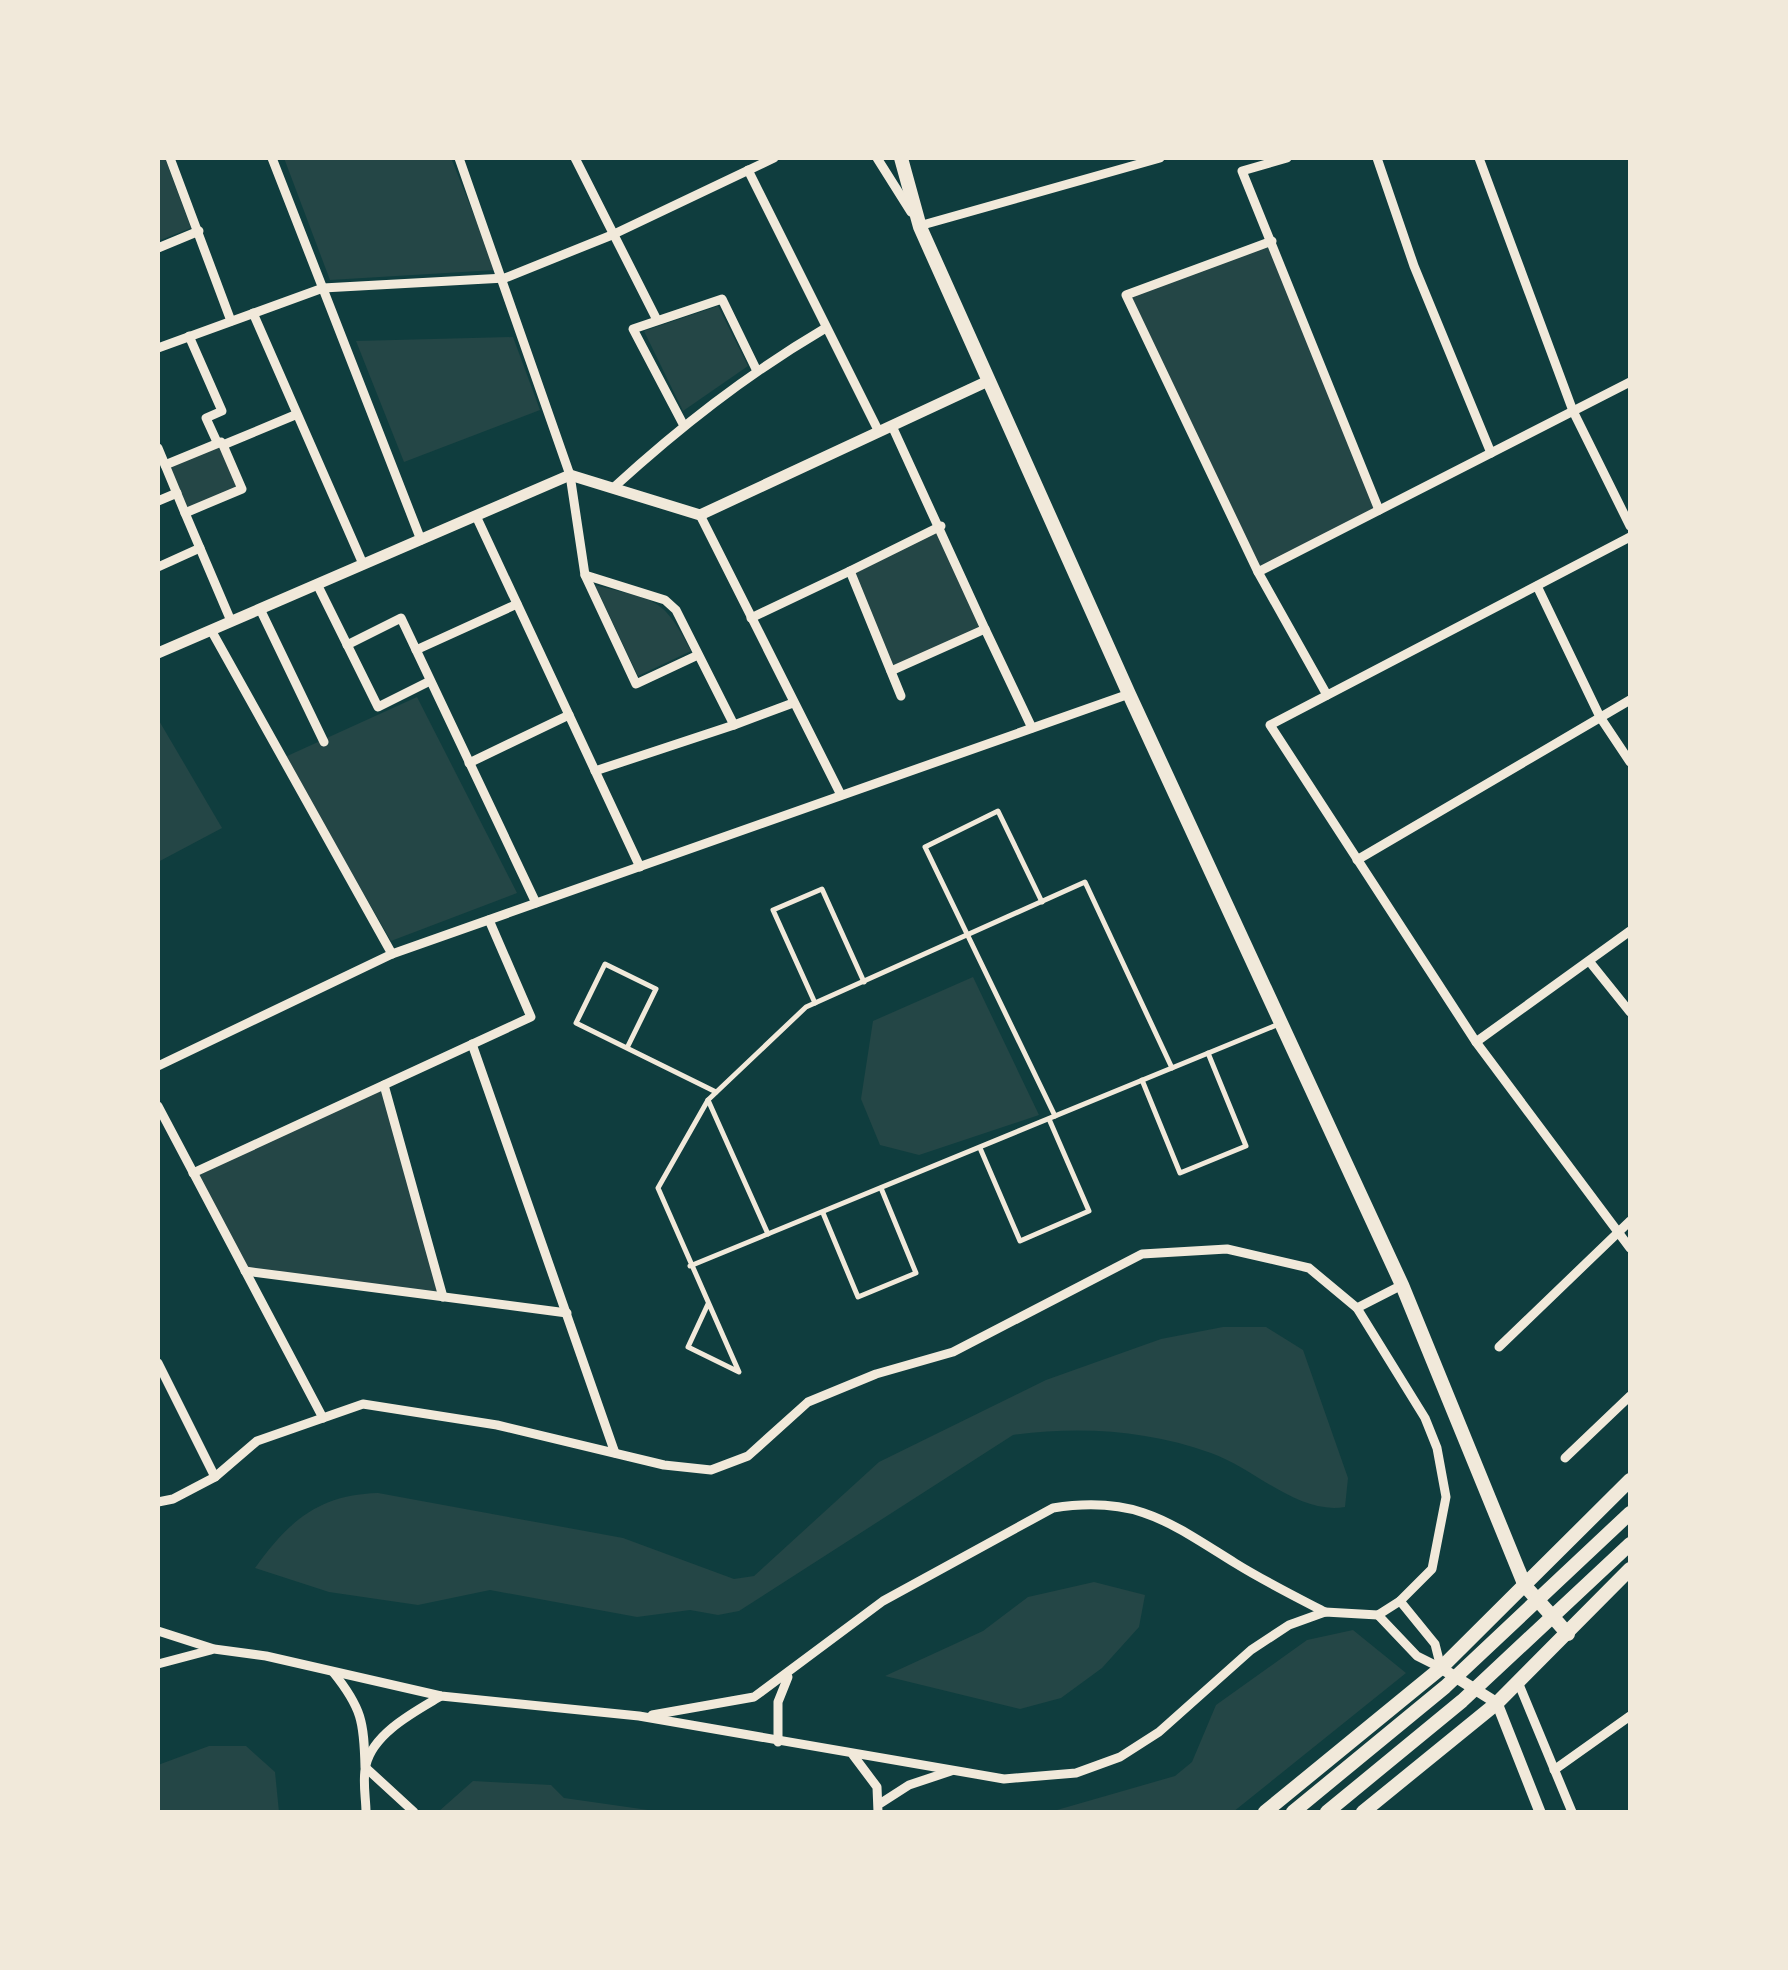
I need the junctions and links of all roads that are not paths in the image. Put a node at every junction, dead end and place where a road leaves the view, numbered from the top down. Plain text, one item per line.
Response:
1 (170, 158) edge
2 (272, 158) edge
3 (459, 158) edge
4 (575, 158) edge
5 (774, 158) edge
6 (878, 158) edge
7 (901, 158) edge
8 (1160, 158) edge
9 (1286, 158) edge
10 (1377, 158) edge
11 (1479, 158) edge
12 (748, 170) junction
13 (920, 227) junction
14 (199, 231) junction
15 (612, 235) junction
16 (1272, 242) junction
17 (158, 248) edge
18 (505, 278) junction
19 (323, 288) junction
20 (253, 313) junction
21 (658, 320) junction
22 (232, 321) junction
23 (824, 328) junction
24 (189, 336) junction
25 (158, 348) edge
26 (756, 369) junction
27 (988, 381) junction
28 (1630, 382) edge
29 (1574, 411) junction
30 (295, 415) junction
31 (682, 424) junction
32 (892, 426) junction
33 (878, 432) junction
34 (220, 444) junction
35 (158, 448) edge
36 (1491, 453) junction
37 (165, 465) junction
38 (570, 476) junction
39 (613, 488) junction
40 (177, 493) junction
41 (158, 501) edge
42 (1380, 510) junction
43 (186, 514) junction
44 (700, 515) junction
45 (476, 516) junction
46 (941, 526) junction
47 (1630, 526) edge
48 (1630, 537) edge
49 (421, 540) junction
50 (200, 548) junction
51 (363, 564) junction
52 (158, 567) edge
53 (850, 572) junction
54 (1258, 572) junction
55 (584, 575) junction
56 (318, 584) junction
57 (1537, 586) junction
58 (517, 604) junction
59 (260, 609) junction
60 (751, 618) junction
61 (231, 621) junction
62 (985, 629) junction
63 (211, 630) junction
64 (347, 645) junction
65 (416, 650) junction
66 (158, 653) edge
67 (698, 654) junction
68 (891, 671) junction
69 (430, 681) junction
70 (1128, 694) junction
71 (1327, 695) junction
72 (901, 696) dead end
73 (1630, 700) edge
74 (794, 703) junction
75 (569, 716) junction
76 (1600, 718) junction
77 (734, 726) junction
78 (1032, 728) junction
79 (324, 742) dead end
80 (1630, 762) edge
81 (469, 763) junction
82 (595, 771) junction
83 (840, 796) junction
84 (1357, 860) junction
85 (640, 867) junction
86 (1042, 902) junction
87 (536, 903) junction
88 (489, 920) junction
89 (1630, 931) edge
90 (968, 937) junction
91 (392, 954) junction
92 (1589, 961) junction
93 (864, 982) junction
94 (815, 1003) junction
95 (1630, 1012) edge
96 (1279, 1024) junction
97 (1476, 1042) junction
98 (472, 1044) junction
99 (627, 1048) junction
100 (1208, 1053) junction
101 (158, 1066) edge
102 (1172, 1068) junction
103 (1142, 1080) junction
104 (384, 1085) junction
105 (716, 1092) junction
106 (708, 1100) junction
107 (158, 1106) edge
108 (1052, 1117) junction
109 (979, 1147) junction
110 (194, 1174) junction
111 (881, 1188) junction
112 (822, 1212) junction
113 (1630, 1221) edge
114 (1619, 1232) junction
115 (768, 1234) junction
116 (1630, 1248) edge
117 (690, 1266) junction
118 (245, 1271) junction
119 (1402, 1284) junction
120 (444, 1297) junction
121 (708, 1304) junction
122 (1357, 1308) junction
123 (567, 1313) junction
124 (1499, 1348) dead end
125 (159, 1368) edge
126 (1630, 1396) edge
127 (323, 1418) junction
128 (615, 1453) junction
129 (1565, 1458) dead end
130 (215, 1477) junction
131 (1630, 1480) edge
132 (158, 1502) edge
133 (1630, 1513) edge
134 (1630, 1544) edge
135 (1630, 1569) edge
136 (1525, 1586) junction
137 (1400, 1601) junction
138 (1325, 1612) junction
139 (1378, 1615) junction
140 (158, 1630) edge
141 (1568, 1634) junction
142 (214, 1649) junction
143 (158, 1664) edge
144 (1441, 1668) junction
145 (333, 1672) junction
146 (790, 1672) junction
147 (1518, 1682) junction
148 (441, 1696) junction
149 (1497, 1702) junction
150 (639, 1716) junction
151 (1630, 1716) edge
152 (778, 1742) junction
153 (853, 1755) junction
154 (364, 1767) junction
155 (956, 1770) junction
156 (1554, 1770) junction
157 (880, 1808) edge
158 (366, 1812) edge
159 (414, 1812) edge
160 (1265, 1812) edge
161 (1293, 1812) edge
162 (1327, 1812) edge
163 (1363, 1812) edge
164 (1540, 1812) edge
165 (1572, 1812) edge

1 - 14 street
2 - 19 street
3 - 18 street
4 - 15 street
5 - 12 street
6 - 13 street
7 - 13 main road
8 - 13 street
9 - 16 street
10 - 36 street
11 - 29 street
12 - 15 street
12 - 23 street
13 - 27 main road
14 - 17 street
14 - 22 street
15 - 18 street
15 - 21 street
16 - 42 street
16 - 54 street
18 - 19 street
18 - 38 street
19 - 20 street
19 - 49 street
20 - 22 street
20 - 30 street
21 - 26 street
21 - 31 street
22 - 24 street
23 - 26 street
23 - 33 street
24 - 25 street
24 - 34 street
26 - 31 street
27 - 32 street
27 - 70 main road
28 - 29 street
29 - 36 street
29 - 47 street
30 - 34 street
30 - 51 street
31 - 39 street
32 - 33 street
32 - 46 street
33 - 44 street
34 - 37 street
34 - 43 street
35 - 37 street
36 - 42 street
37 - 40 street
38 - 39 street
38 - 45 street
38 - 55 street
39 - 44 street
40 - 41 street
40 - 43 street
42 - 54 street
43 - 50 street
44 - 60 street
45 - 49 street
45 - 58 street
46 - 53 street
46 - 62 street
48 - 57 street
49 - 51 street
50 - 52 street
50 - 61 street
51 - 56 street
53 - 60 street
53 - 68 street
54 - 71 street
55 - 67 street
55 - 67 street
56 - 59 street
56 - 64 street
57 - 71 street
57 - 76 street
58 - 65 street
58 - 75 street
59 - 61 street
59 - 79 street
60 - 74 street
61 - 63 street
62 - 68 street
62 - 78 street
63 - 66 street
63 - 91 street
64 - 65 street
64 - 69 street
65 - 69 street
67 - 77 street
68 - 72 street
69 - 81 street
70 - 78 street
70 - 96 main road
71 - 84 street
73 - 76 street
74 - 77 street
74 - 83 street
75 - 81 street
75 - 82 street
76 - 80 street
76 - 84 street
77 - 82 street
78 - 83 street
81 - 87 street
82 - 85 street
83 - 85 street
84 - 97 street
85 - 87 street
86 - 90 lane
86 - 90 lane
86 - 102 lane
87 - 88 street
88 - 91 street
88 - 98 street
89 - 92 street
90 - 93 lane
90 - 108 lane
91 - 101 street
92 - 95 street
92 - 97 street
93 - 94 lane
93 - 94 lane
94 - 105 lane
96 - 100 lane
96 - 119 main road
97 - 114 street
98 - 104 street
98 - 123 street
99 - 99 lane
99 - 105 lane
100 - 102 lane
100 - 103 lane
102 - 103 lane
103 - 108 lane
104 - 110 street
104 - 120 street
105 - 106 lane
106 - 115 lane
106 - 117 lane
107 - 110 street
108 - 109 lane
108 - 109 lane
109 - 111 lane
110 - 118 street
111 - 112 lane
111 - 112 lane
112 - 115 lane
113 - 114 street
114 - 116 street
114 - 124 street
115 - 117 lane
117 - 121 lane
118 - 120 street
118 - 127 street
119 - 122 street
119 - 136 main road
120 - 123 street
121 - 121 lane
122 - 128 street
122 - 137 street
123 - 128 street
125 - 130 street
126 - 129 street
127 - 128 street
127 - 130 street
130 - 132 street
131 - 136 main road
133 - 161 main road
134 - 162 main road
135 - 141 main road
136 - 141 main road
136 - 144 main road
137 - 139 street
137 - 144 street
138 - 139 street
138 - 146 street
138 - 155 street
139 - 144 street
140 - 142 street
141 - 147 main road
142 - 143 street
142 - 145 street
144 - 149 street
144 - 160 main road
145 - 148 street
145 - 154 street
146 - 150 street
146 - 152 street
147 - 149 main road
147 - 156 street
148 - 150 street
148 - 154 street
149 - 163 main road
149 - 164 street
150 - 152 street
151 - 156 street
152 - 153 street
153 - 155 street
153 - 157 street
154 - 158 street
154 - 159 street
155 - 157 street
156 - 165 street

